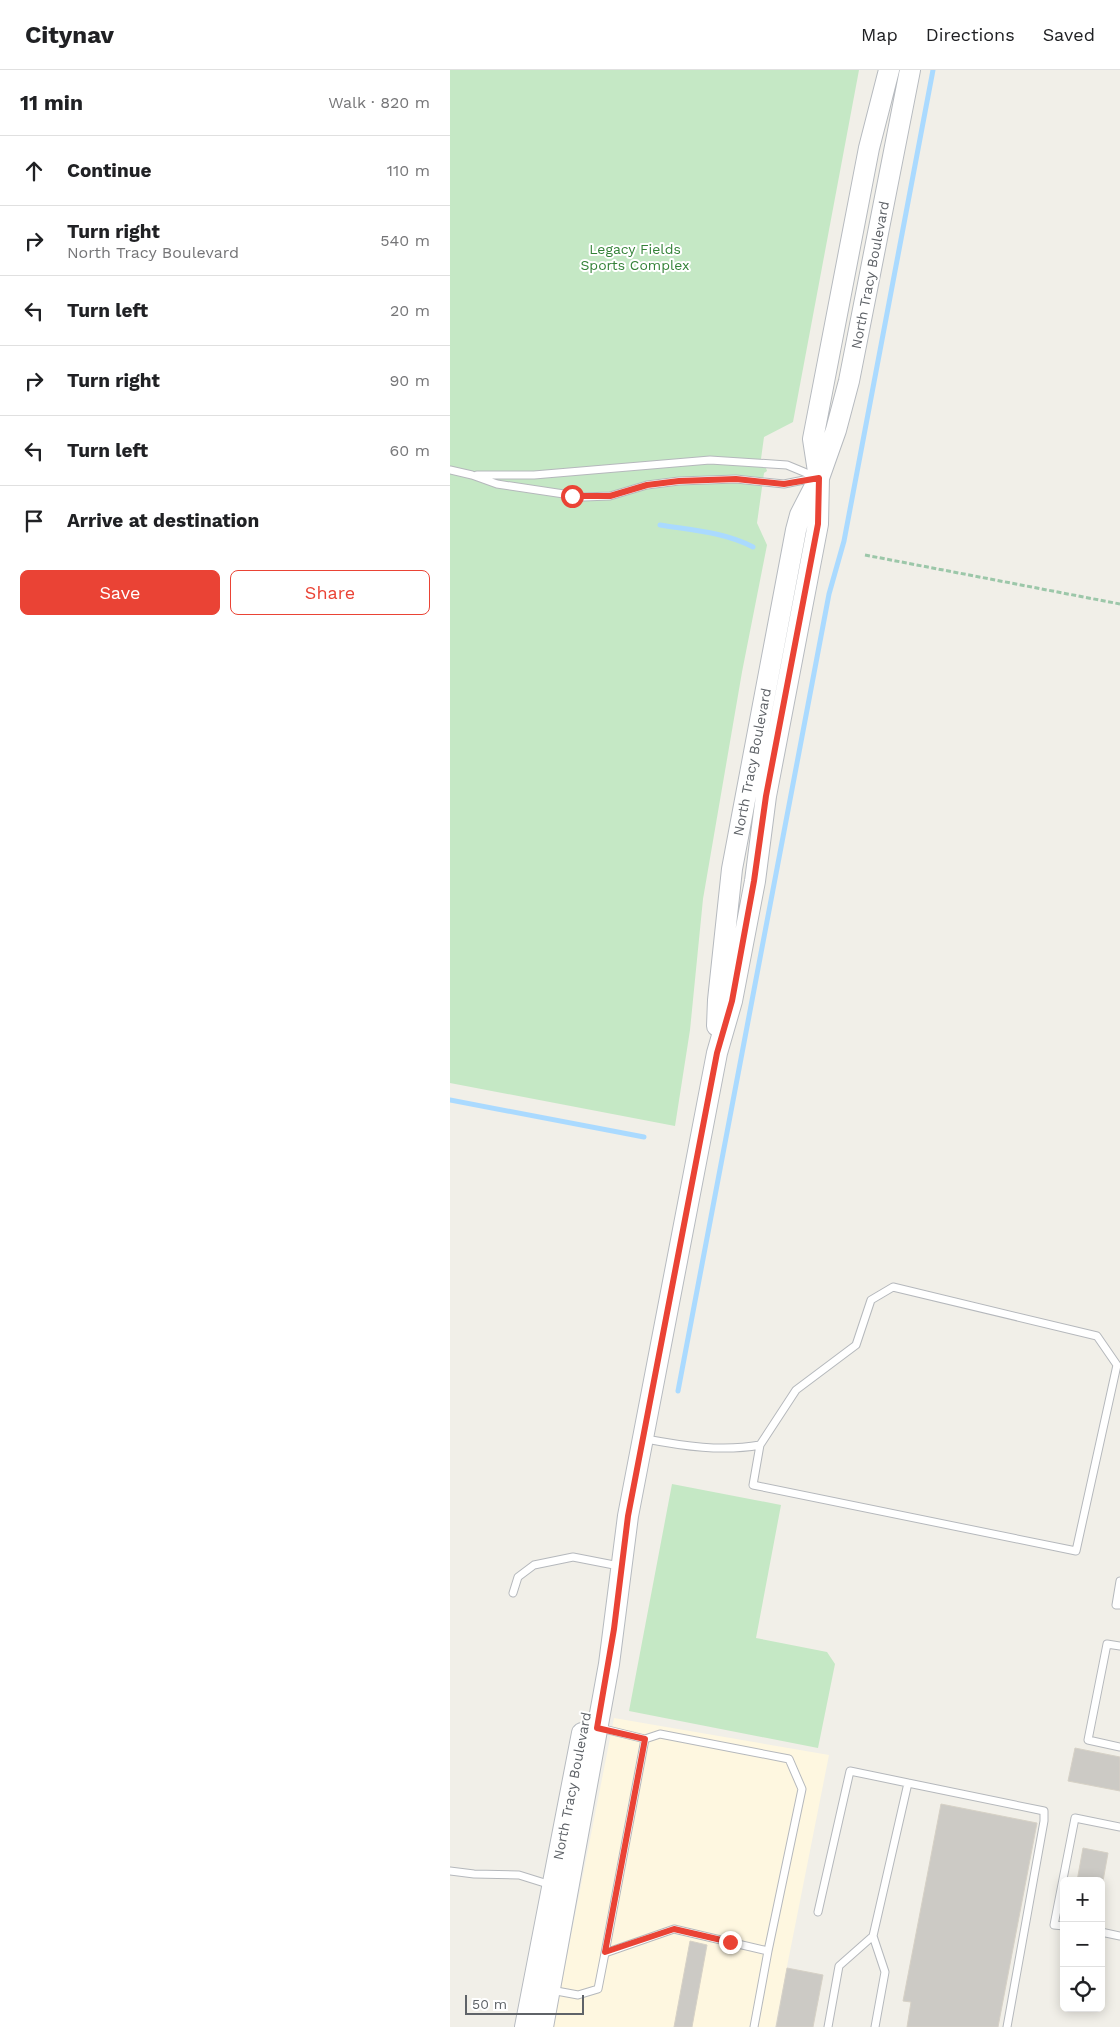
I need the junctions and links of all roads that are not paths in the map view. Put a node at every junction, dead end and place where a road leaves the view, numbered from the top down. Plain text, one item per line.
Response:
1 (889, 70) edge
2 (910, 70) edge
3 (450, 470) edge
4 (472, 475) junction
5 (819, 478) junction
6 (643, 1438) junction
7 (760, 1445) junction
8 (628, 1516) junction
9 (614, 1565) junction
10 (1120, 1581) edge
11 (513, 1593) dead end
12 (1120, 1606) edge
13 (1120, 1646) edge
14 (597, 1728) junction
15 (645, 1739) junction
16 (1120, 1747) edge
17 (908, 1783) junction
18 (1120, 1827) edge
19 (450, 1871) edge
20 (553, 1885) junction
21 (818, 1912) dead end
22 (1060, 1926) edge
23 (1105, 1933) edge
24 (874, 1936) junction
25 (1120, 1936) edge
26 (768, 1951) junction
27 (605, 1952) junction
28 (549, 1989) junction
29 (525, 2027) edge
30 (542, 2027) edge
31 (754, 2027) edge
32 (828, 2027) edge
33 (875, 2027) edge
34 (1007, 2027) edge

1 - 5 main road, North Tracy Boulevard
2 - 5 main road, North Tracy Boulevard
3 - 4 lane
4 - 5 lane
4 - 5 lane
5 - 6 main road, North Tracy Boulevard
6 - 7 lane
6 - 8 main road, North Tracy Boulevard
7 - 7 lane
8 - 9 main road, North Tracy Boulevard
8 - 14 main road, North Tracy Boulevard
9 - 11 lane
9 - 20 main road, North Tracy Boulevard
10 - 12 lane
13 - 16 lane
14 - 15 lane
14 - 28 main road, North Tracy Boulevard
15 - 26 lane
15 - 27 lane
17 - 21 lane
17 - 24 lane
17 - 34 lane
18 - 22 lane
19 - 20 lane
20 - 29 main road, North Tracy Boulevard
23 - 25 lane
24 - 32 lane
24 - 33 lane
26 - 27 lane
26 - 31 lane
27 - 28 lane
28 - 30 main road, North Tracy Boulevard

